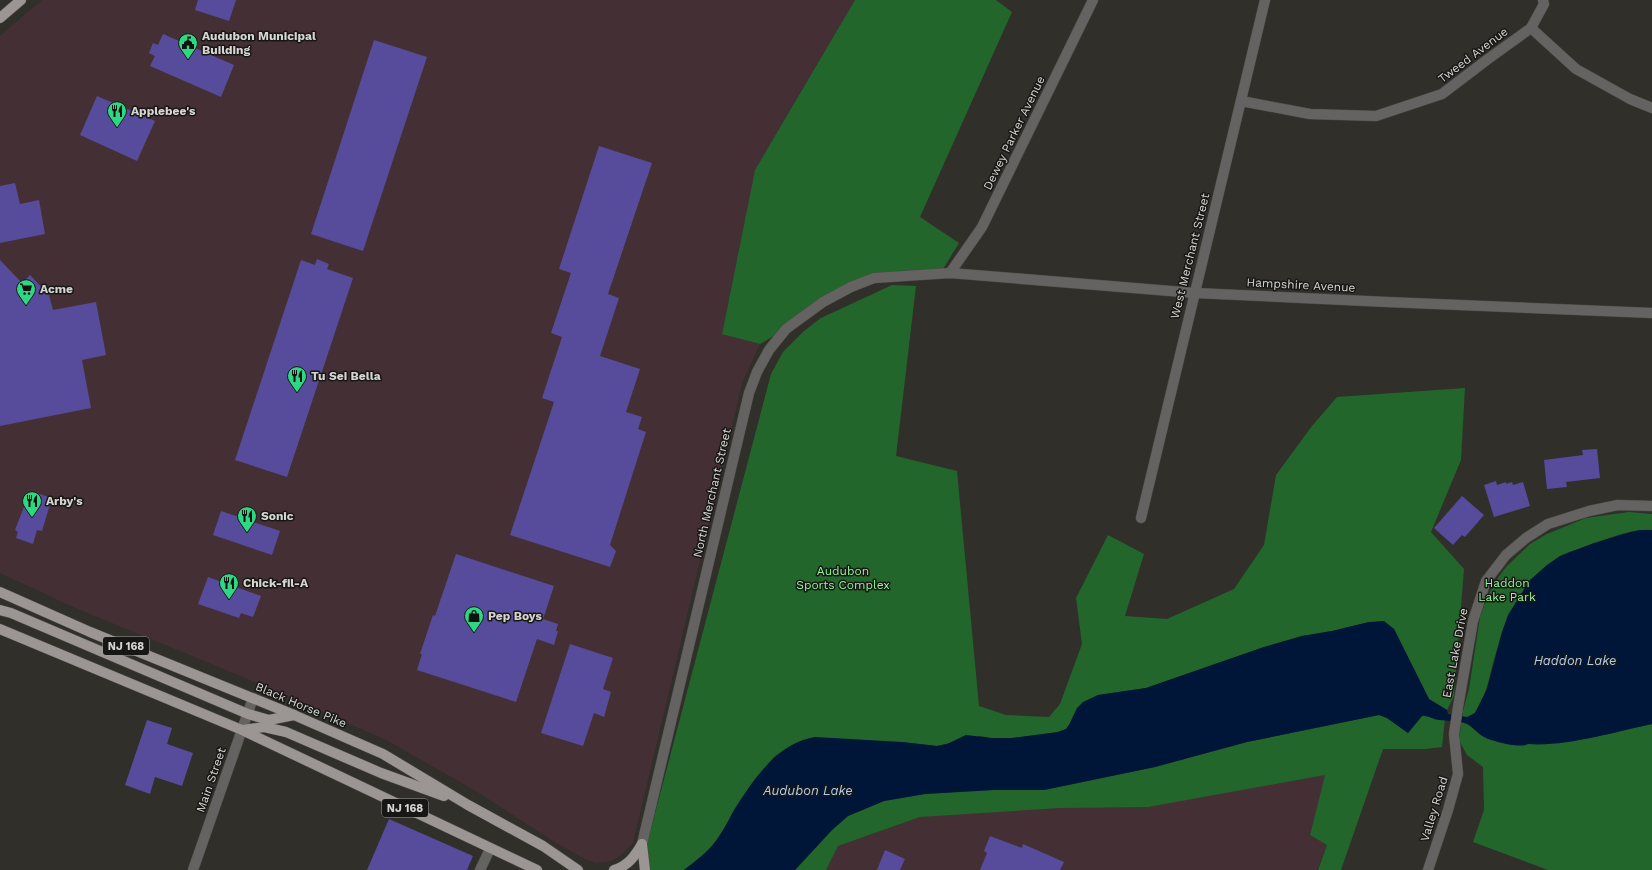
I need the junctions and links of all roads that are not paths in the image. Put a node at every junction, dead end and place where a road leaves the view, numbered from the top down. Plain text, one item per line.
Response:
1 (21, 0) edge
2 (1093, 0) edge
3 (1265, 0) edge
4 (1543, 0) edge
5 (0, 18) edge
6 (1531, 28) junction
7 (1241, 101) junction
8 (1652, 108) edge
9 (950, 273) junction
10 (1195, 293) junction
11 (1652, 313) edge
12 (1652, 506) edge
13 (1141, 518) dead end
14 (0, 592) edge
15 (0, 610) edge
16 (1, 630) edge
17 (254, 698) junction
18 (1458, 707) joint
19 (248, 714) junction
20 (294, 715) junction
21 (242, 730) junction
22 (468, 804) junction
23 (642, 844) junction
24 (490, 849) junction
25 (193, 870) edge
26 (480, 870) edge
27 (537, 870) edge
28 (578, 870) edge
29 (614, 870) edge
30 (645, 870) edge
31 (1428, 870) edge

1 - 5 main road
2 - 9 street, Dewey Parker Avenue
3 - 7 street, West Merchant Street
4 - 6 street
6 - 7 street, Tweed Avenue
6 - 8 street
7 - 10 street, West Merchant Street
9 - 10 street, Hampshire Avenue
9 - 23 street, North Merchant Street
10 - 11 street, Hampshire Avenue
10 - 13 street, West Merchant Street
12 - 18 street, East Lake Drive
14 - 17 main road, Black Horse Pike / NJ 168
15 - 19 main road
16 - 21 main road, NJ 168
17 - 19 street, Main Street
17 - 20 main road, Black Horse Pike / NJ 168
18 - 31 street, Valley Road
19 - 20 main road
19 - 21 street, Main Street
20 - 22 main road, Black Horse Pike / NJ 168
21 - 22 main road
21 - 24 main road, NJ 168
21 - 25 street, Main Street
22 - 28 main road, Black Horse Pike / NJ 168
23 - 29 main road
23 - 30 main road
24 - 26 street
24 - 27 main road, NJ 168

